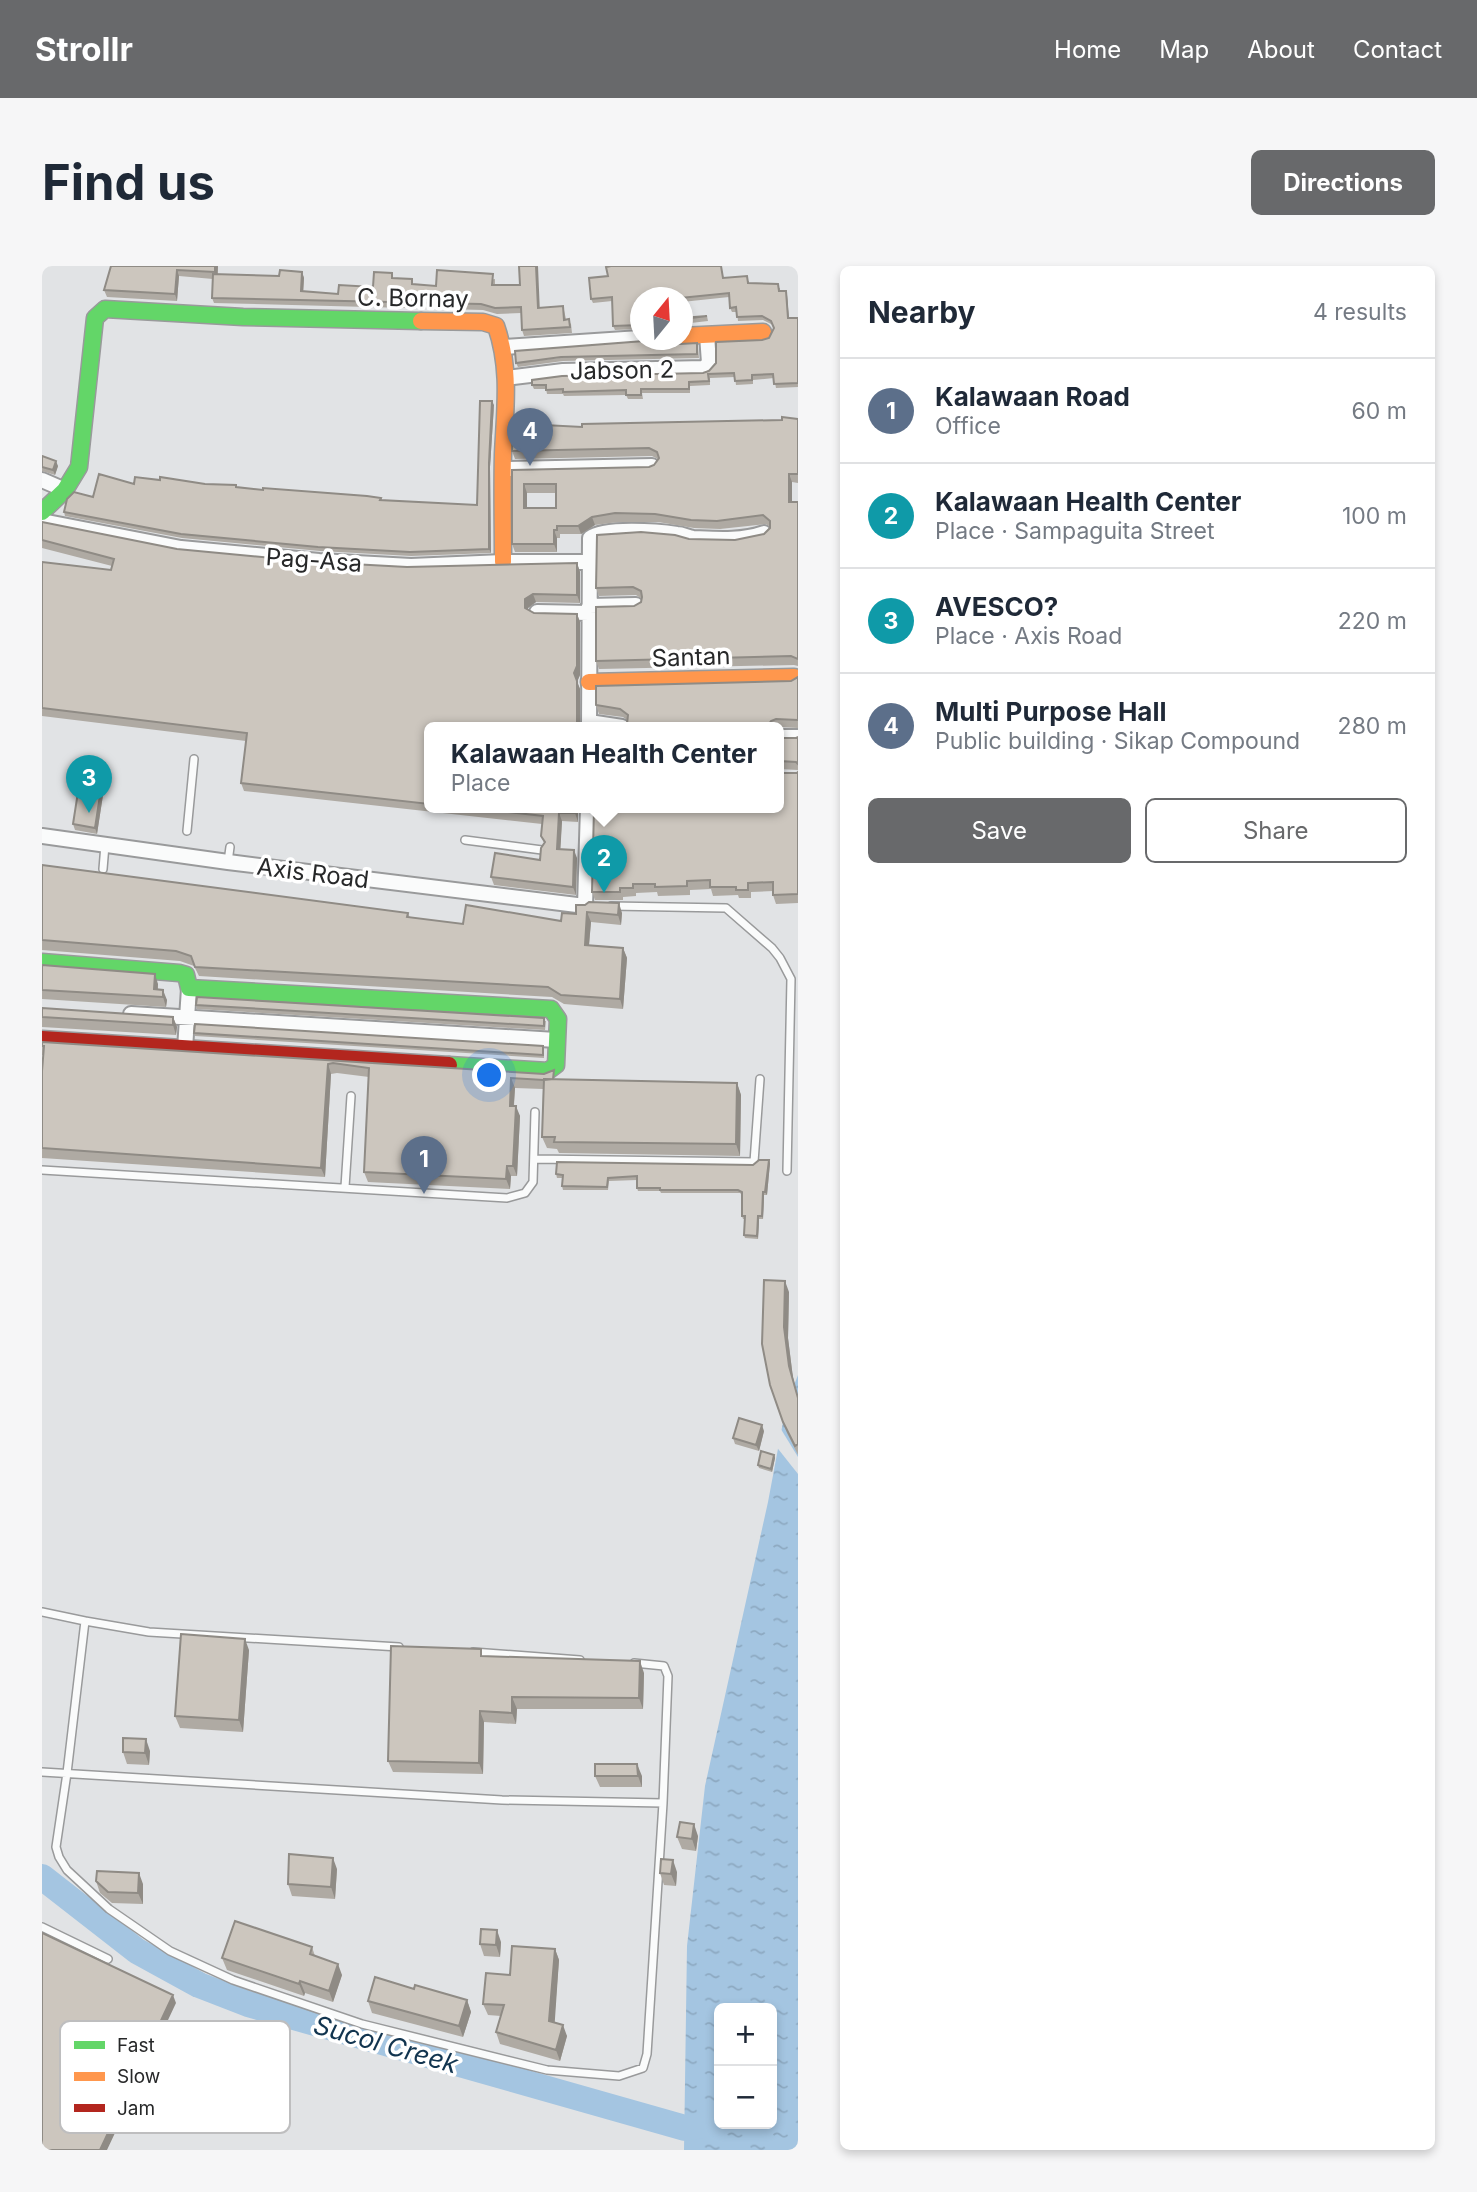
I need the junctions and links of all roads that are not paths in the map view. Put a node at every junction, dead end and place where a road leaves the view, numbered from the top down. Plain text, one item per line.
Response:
1 (763, 332) dead end
2 (707, 335) junction
3 (693, 336) edge
4 (630, 339) edge
5 (503, 347) junction
6 (506, 378) junction
7 (652, 466) edge
8 (505, 470) junction
9 (42, 480) edge
10 (65, 490) junction
11 (42, 512) edge
12 (42, 521) edge
13 (764, 533) edge
14 (503, 562) junction
15 (589, 562) junction
16 (636, 605) edge
17 (589, 610) junction
18 (537, 612) edge
19 (794, 677) edge
20 (589, 682) junction
21 (589, 722) edge
22 (194, 759) dead end
23 (588, 813) edge
24 (187, 831) dead end
25 (42, 835) edge
26 (465, 840) dead end
27 (105, 845) junction
28 (542, 850) edge
29 (103, 869) dead end
30 (604, 906) edge
31 (42, 962) edge
32 (189, 988) junction
33 (120, 1014) edge
34 (186, 1018) junction
35 (42, 1039) edge
36 (556, 1040) junction
37 (185, 1049) junction
38 (760, 1080) dead end
39 (351, 1096) dead end
40 (535, 1112) dead end
41 (535, 1159) junction
42 (42, 1170) edge
43 (787, 1171) dead end
44 (345, 1187) junction
45 (42, 1612) edge
46 (85, 1621) junction
47 (405, 1648) edge
48 (458, 1651) edge
49 (592, 1660) edge
50 (619, 1662) edge
51 (42, 1772) edge
52 (67, 1773) junction
53 (663, 1803) junction
54 (42, 1927) edge
55 (108, 1959) dead end

1 - 2 street
2 - 3 street
2 - 6 street, Jabson 2
4 - 5 street
5 - 6 street
5 - 10 street, C. Bornay
6 - 8 street
7 - 8 street
8 - 14 street
9 - 10 street
10 - 11 street
12 - 14 street, Pag-Asa
13 - 15 street
14 - 15 street, Pag-Asa
15 - 17 street
16 - 17 street
17 - 18 street
17 - 20 street
19 - 20 street, Santan
20 - 21 street
22 - 24 lane
23 - 27 street, Axis Road
25 - 27 street, Axis Road
26 - 28 lane
27 - 29 lane
30 - 43 lane
31 - 32 street
32 - 34 street
32 - 36 street
33 - 34 street
34 - 36 street
34 - 37 street
35 - 37 street
36 - 37 street
38 - 41 lane
39 - 44 lane
40 - 41 lane
41 - 44 lane
42 - 44 lane
45 - 46 lane
46 - 47 lane
46 - 52 lane
48 - 49 lane
50 - 53 lane
51 - 52 lane
52 - 53 lane
52 - 53 lane
54 - 55 lane

